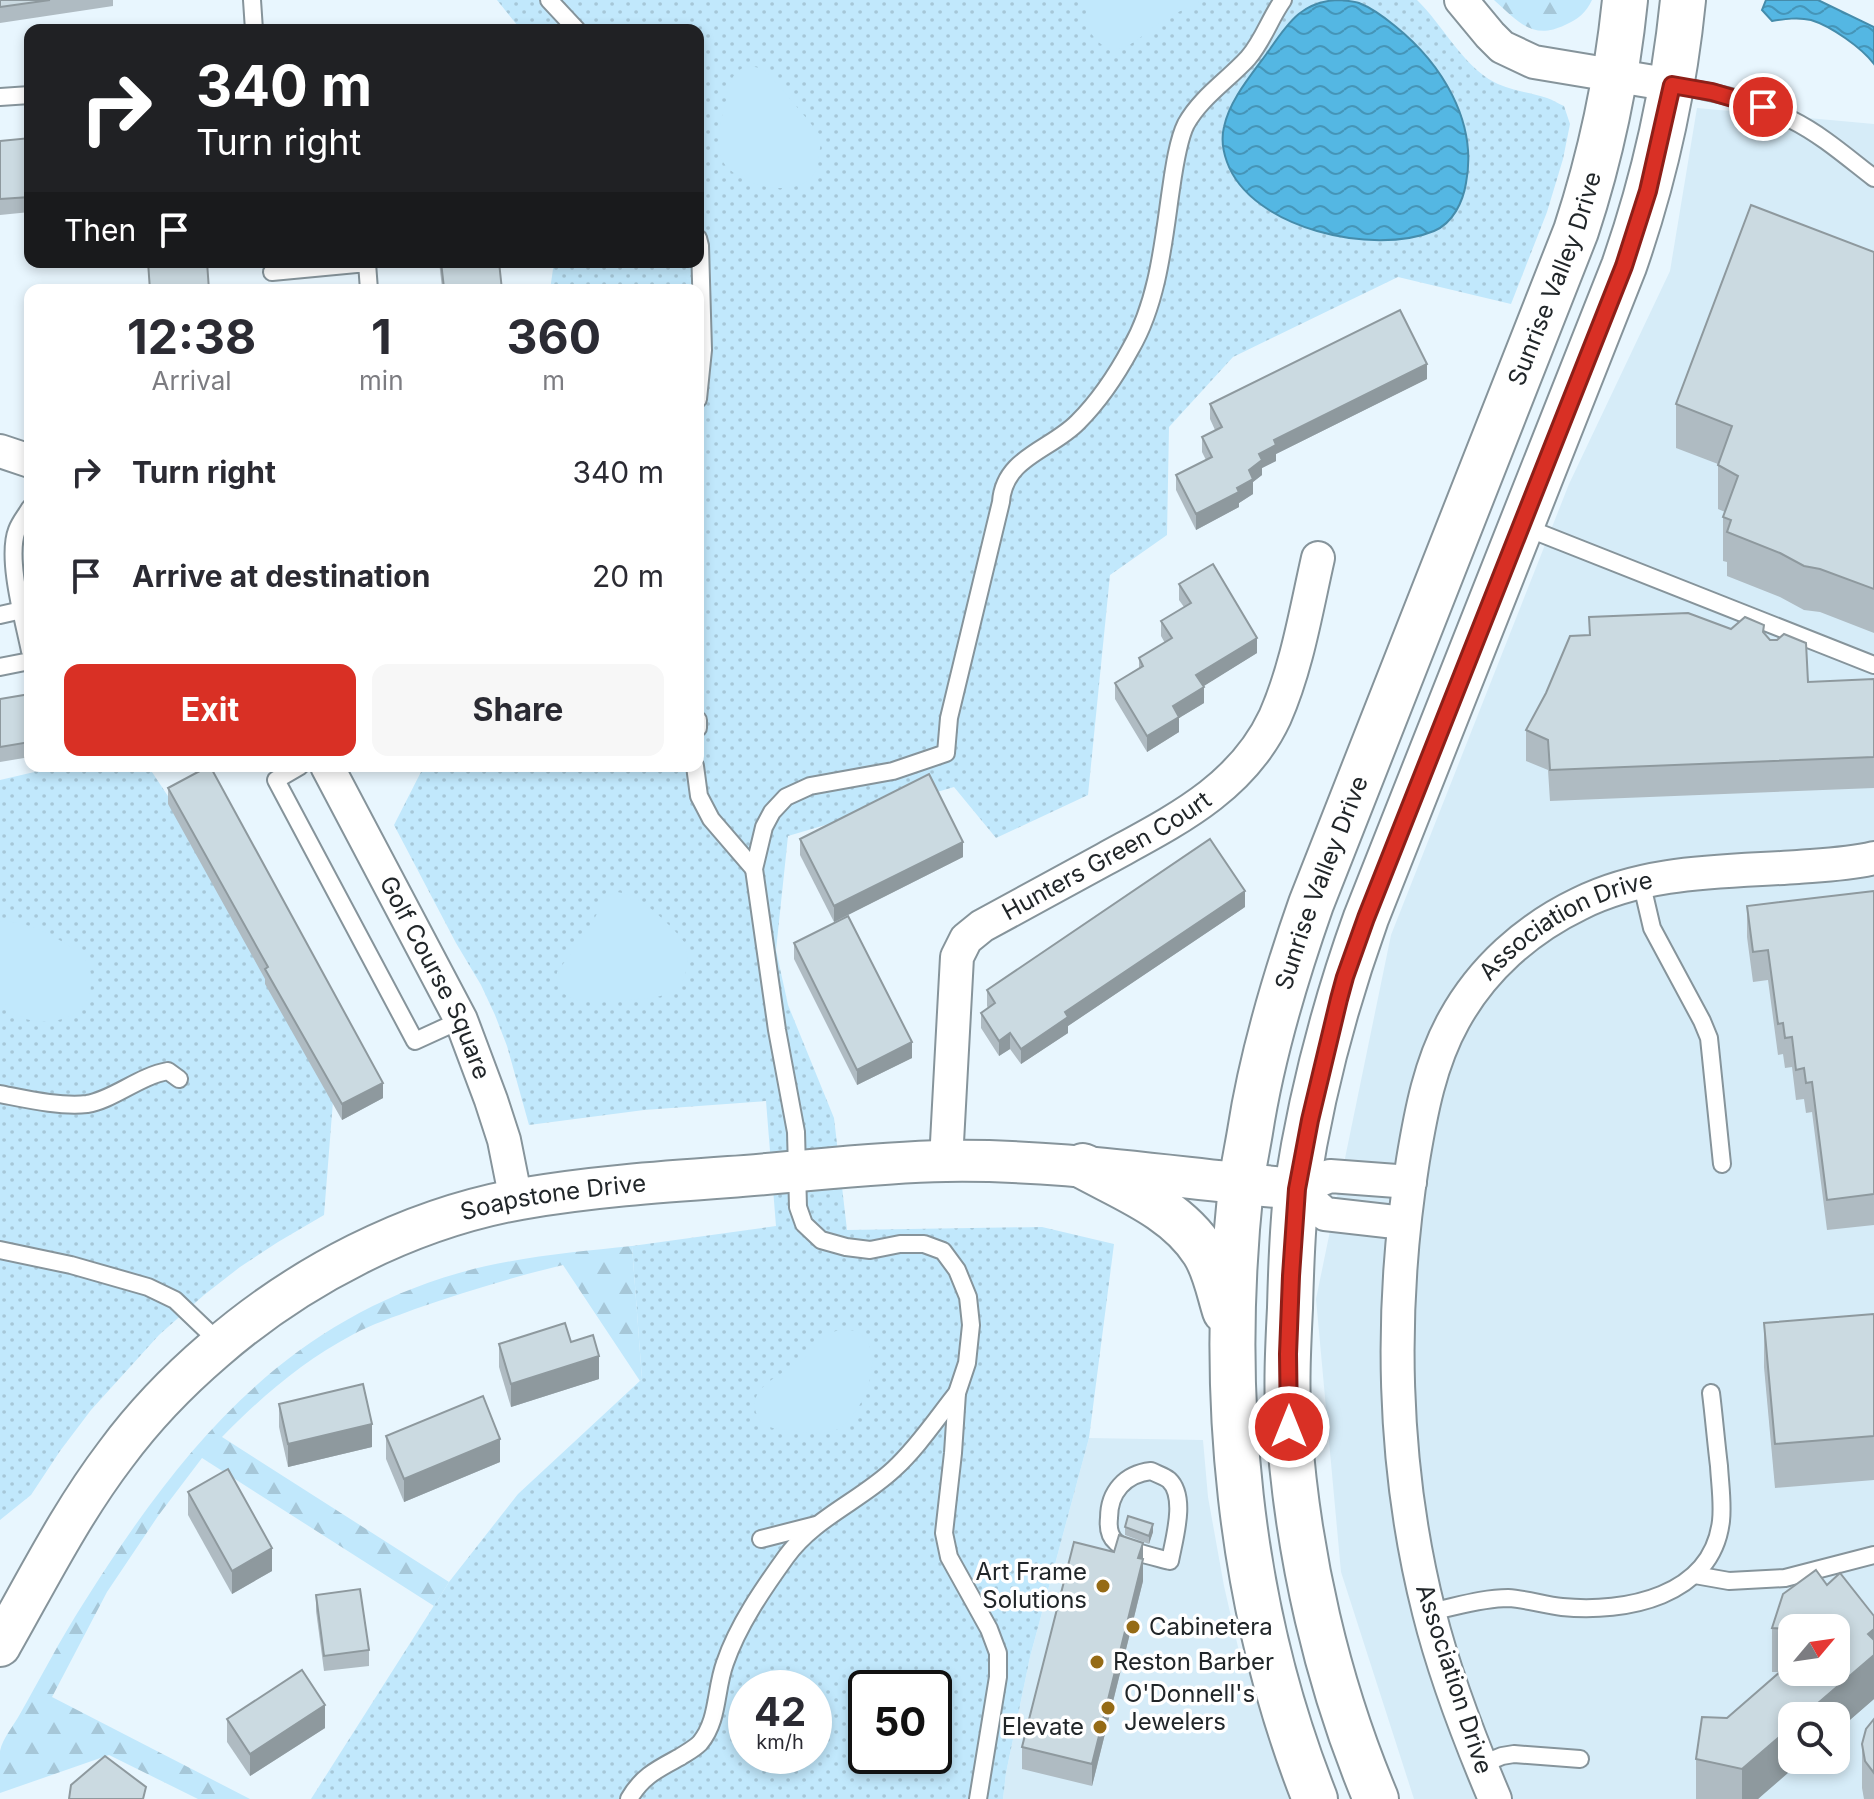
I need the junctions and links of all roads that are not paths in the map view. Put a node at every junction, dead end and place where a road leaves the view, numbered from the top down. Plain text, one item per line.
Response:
1 (252, 0) edge
2 (549, 0) edge
3 (1283, 0) edge
4 (1461, 0) edge
5 (1625, 0) edge
6 (1683, 0) edge
7 (254, 24) edge
8 (571, 24) edge
9 (1615, 77) junction
10 (1672, 85) junction
11 (24, 95) edge
12 (0, 97) edge
13 (1874, 178) edge
14 (0, 451) edge
15 (24, 459) edge
16 (24, 518) edge
17 (1520, 526) junction
18 (1318, 558) dead end
19 (22, 610) junction
20 (0, 615) edge
21 (24, 620) edge
22 (24, 662) edge
23 (1874, 665) edge
24 (0, 667) edge
25 (290, 772) edge
26 (330, 772) edge
27 (696, 772) edge
28 (1874, 858) edge
29 (754, 869) junction
30 (1641, 881) junction
31 (461, 1020) junction
32 (179, 1079) dead end
33 (0, 1094) edge
34 (946, 1161) junction
35 (1722, 1164) dead end
36 (1083, 1166) junction
37 (796, 1172) junction
38 (1410, 1182) junction
39 (1241, 1184) junction
40 (1297, 1189) junction
41 (516, 1200) junction
42 (1404, 1223) junction
43 (0, 1250) edge
44 (1231, 1331) junction
45 (221, 1344) junction
46 (957, 1393) junction
47 (1711, 1393) dead end
48 (816, 1525) junction
49 (761, 1539) dead end
50 (1874, 1555) edge
51 (1170, 1561) joint
52 (1695, 1575) junction
53 (1429, 1612) junction
54 (0, 1646) edge
55 (1580, 1759) dead end
56 (1480, 1765) junction
57 (629, 1799) edge
58 (978, 1799) edge
59 (1315, 1799) edge
60 (1376, 1799) edge
61 (1495, 1799) edge

1 - 7 lane
2 - 8 lane
3 - 29 lane
4 - 9 street
5 - 9 main road, Sunrise Valley Drive
6 - 10 main road
9 - 10 street
9 - 39 main road, Sunrise Valley Drive
10 - 13 lane
10 - 17 main road
11 - 12 lane
14 - 15 street
16 - 19 lane
17 - 23 lane
17 - 40 main road
18 - 34 street, Hunters Green Court
19 - 20 lane
19 - 21 lane
22 - 24 lane
25 - 31 lane
26 - 31 street, Golf Course Square
27 - 29 lane
28 - 30 street, Association Drive
29 - 37 lane
30 - 35 lane
30 - 38 street, Association Drive
31 - 41 street, Golf Course Square
32 - 33 lane
34 - 36 street, Soapstone Drive
34 - 37 street, Soapstone Drive
36 - 39 street, Soapstone Drive
36 - 44 main road
37 - 41 street, Soapstone Drive
37 - 46 lane
38 - 40 street
38 - 42 street, Association Drive
39 - 40 street, Soapstone Drive
39 - 44 main road, Sunrise Valley Drive
40 - 42 street
40 - 60 main road
41 - 45 street, Soapstone Drive
42 - 53 street, Association Drive
43 - 45 lane
44 - 59 main road, Sunrise Valley Drive
45 - 54 street, Soapstone Drive
46 - 48 lane
46 - 58 lane
47 - 52 lane
48 - 49 lane
48 - 57 lane
50 - 52 lane
51 - 51 lane
52 - 53 lane
53 - 56 street, Association Drive
55 - 56 lane
56 - 61 street, Association Drive

